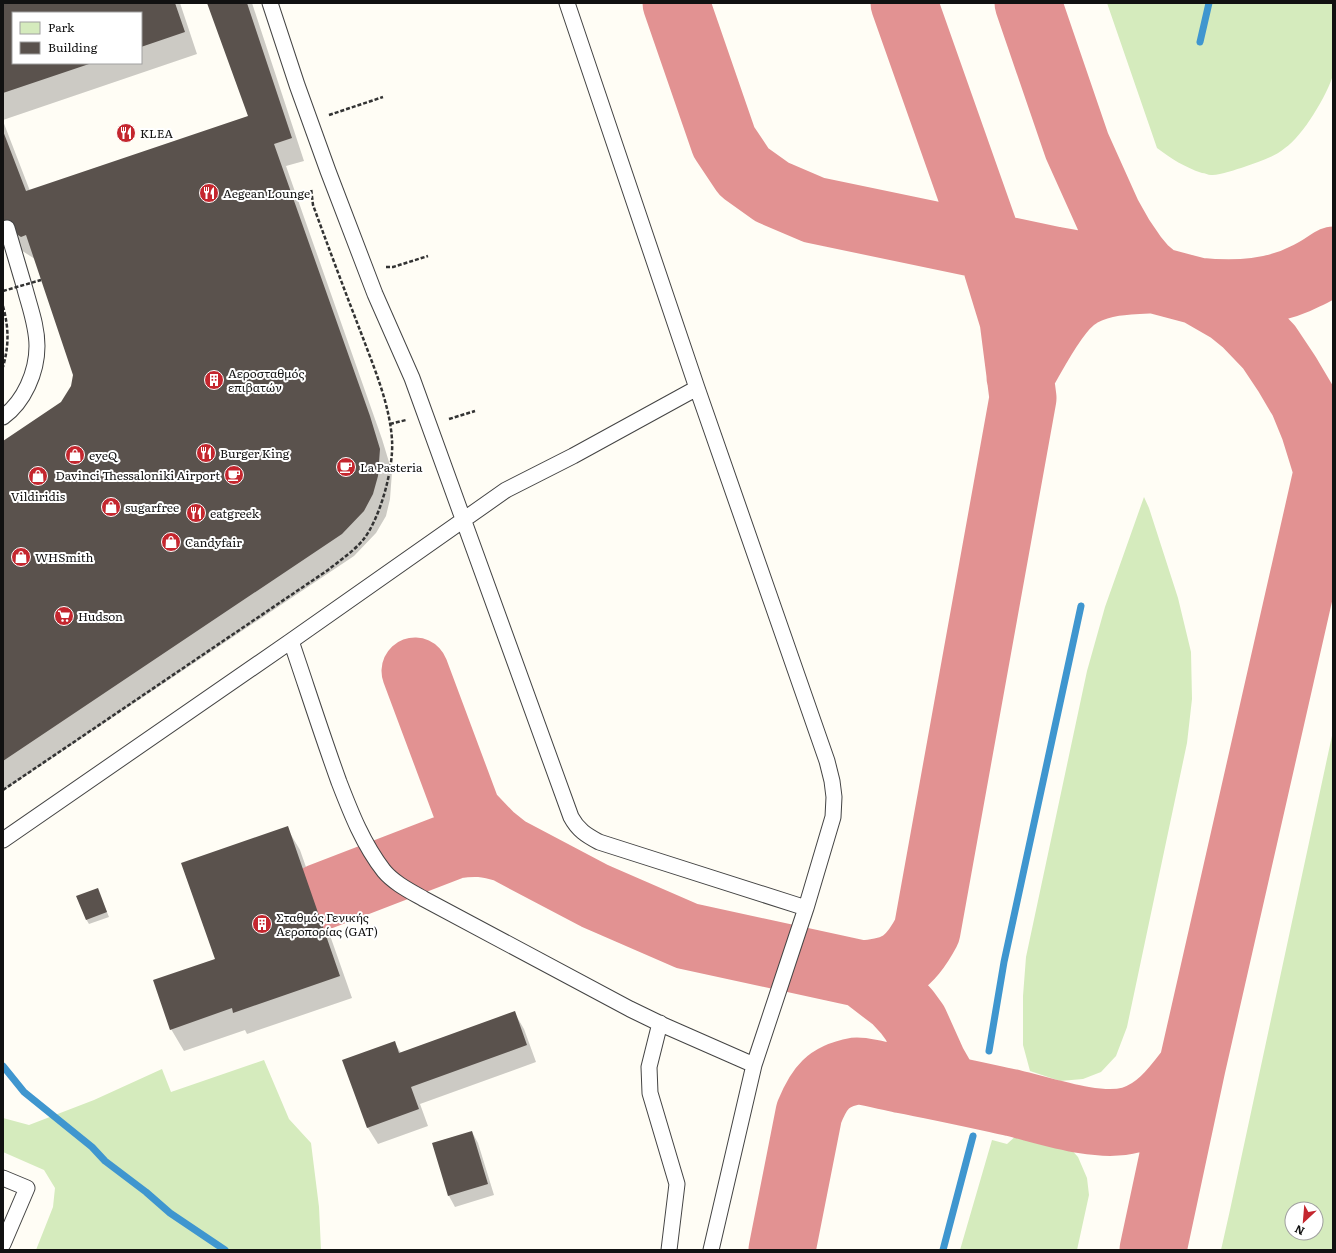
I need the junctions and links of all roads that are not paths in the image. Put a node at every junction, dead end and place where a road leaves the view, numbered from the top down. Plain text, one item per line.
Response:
1 (270, 3) edge
2 (567, 3) edge
3 (7, 228) dead end
4 (697, 388) junction
5 (3, 417) edge
6 (464, 520) junction
7 (291, 641) junction
8 (3, 840) edge
9 (806, 908) junction
10 (660, 1023) junction
11 (754, 1064) junction
12 (3, 1178) edge
13 (3, 1244) edge
14 (669, 1250) edge
15 (711, 1250) edge

1 - 6 lane
2 - 4 lane
3 - 5 lane
4 - 6 lane
4 - 9 lane
6 - 7 lane
6 - 9 lane
7 - 8 lane
7 - 10 lane
9 - 11 lane
10 - 11 lane
10 - 14 lane
11 - 15 lane
12 - 13 lane

